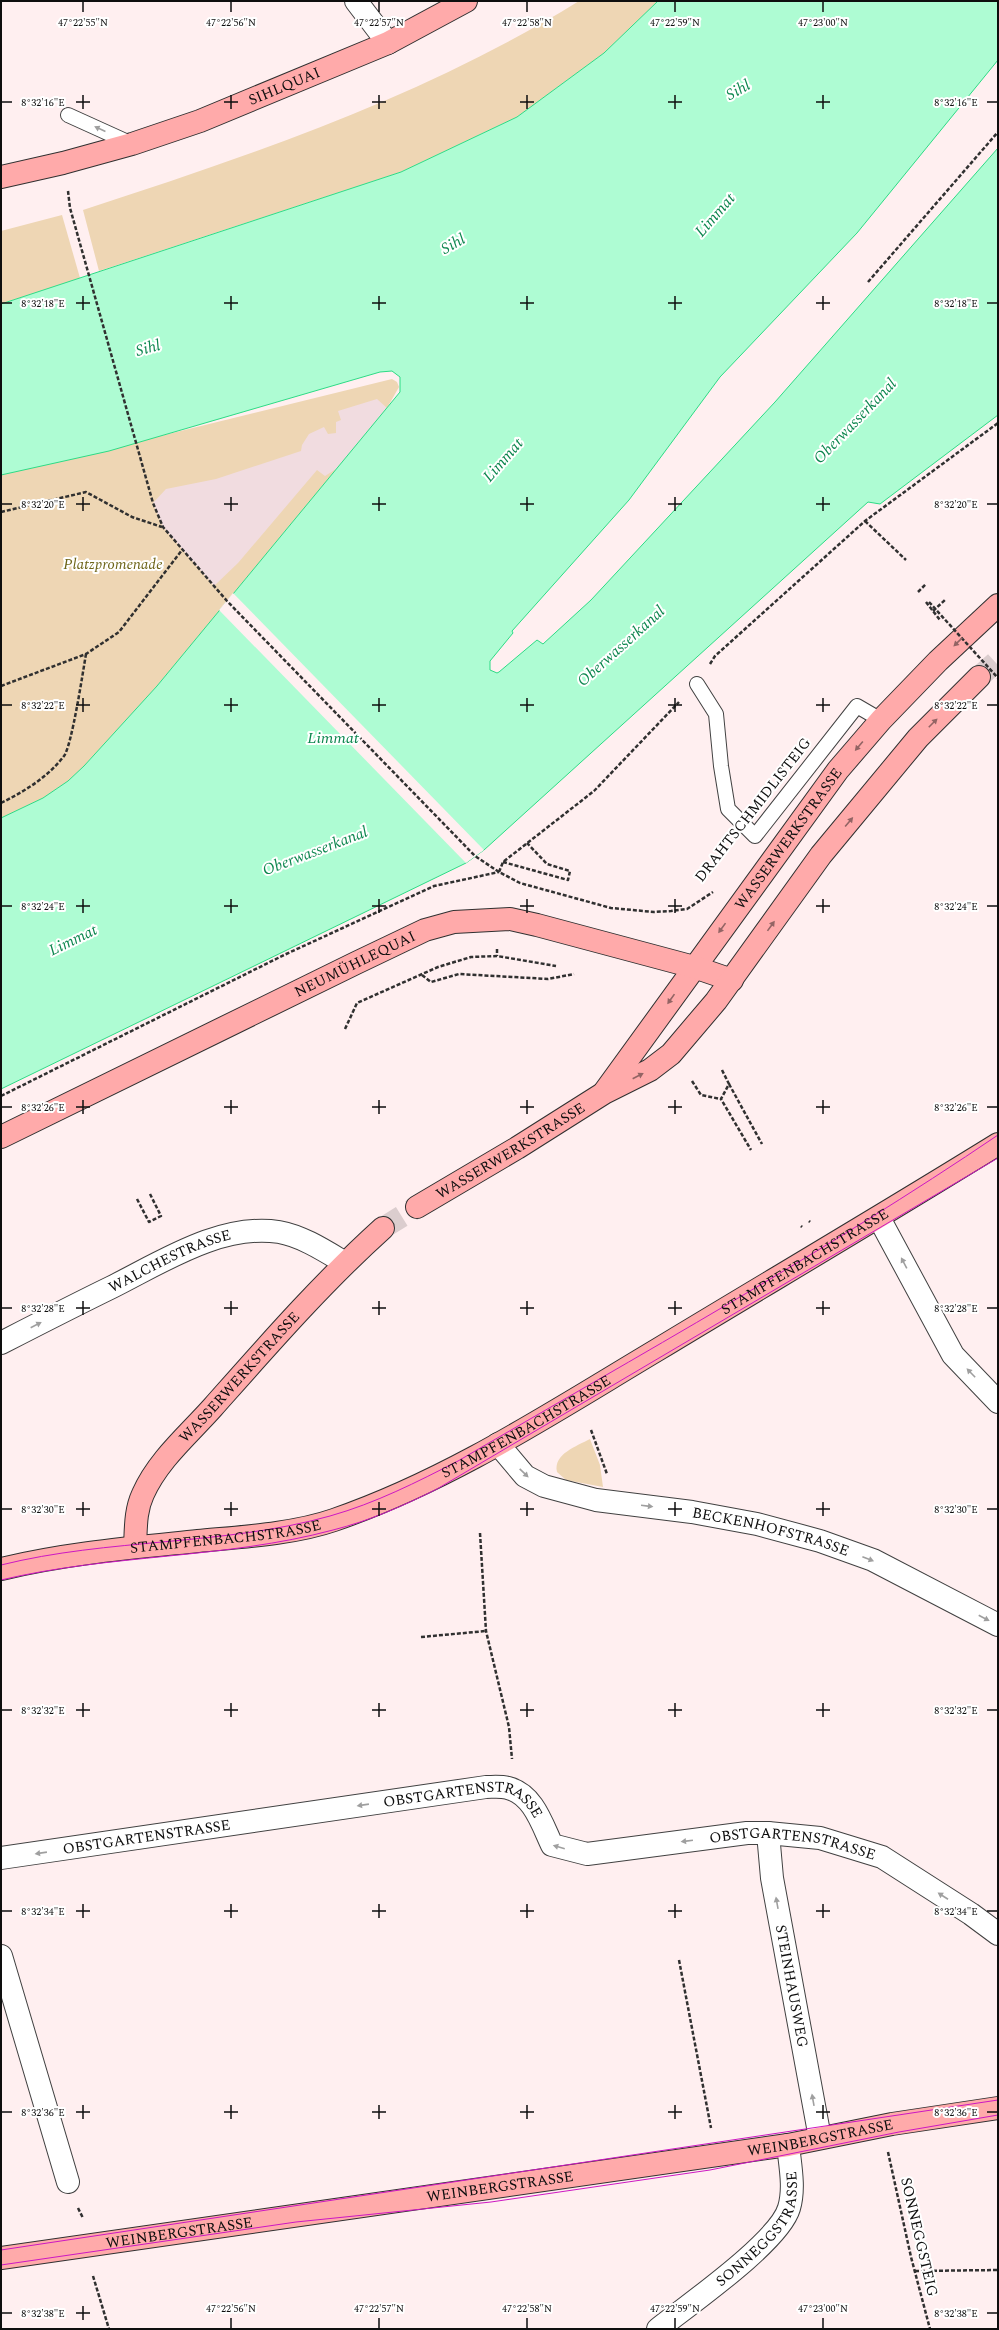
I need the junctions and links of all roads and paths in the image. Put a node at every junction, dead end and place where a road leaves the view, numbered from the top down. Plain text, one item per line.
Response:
1 (356, 1) edge
2 (466, 1) edge
3 (388, 43) junction
4 (68, 115) dead end
5 (998, 132) edge
6 (132, 144) junction
7 (1, 177) edge
8 (69, 199) dead end
9 (868, 282) dead end
10 (998, 423) edge
11 (1, 512) edge
12 (865, 521) junction
13 (163, 527) junction
14 (182, 550) junction
15 (906, 560) dead end
16 (926, 584) dead end
17 (918, 592) dead end
18 (945, 600) dead end
19 (927, 602) dead end
20 (998, 605) edge
21 (934, 610) junction
22 (940, 620) dead end
23 (86, 654) junction
24 (989, 677) edge
25 (697, 684) junction
26 (1, 686) edge
27 (881, 720) junction
28 (1, 802) edge
29 (527, 843) junction
30 (503, 862) junction
31 (499, 872) junction
32 (715, 890) dead end
33 (497, 949) dead end
34 (497, 956) junction
35 (556, 966) dead end
36 (694, 967) junction
37 (574, 974) dead end
38 (422, 975) junction
39 (732, 980) junction
40 (345, 1029) dead end
41 (722, 1070) dead end
42 (692, 1081) dead end
43 (729, 1084) junction
44 (604, 1094) junction
45 (1, 1096) edge
46 (721, 1099) junction
47 (1, 1137) edge
48 (762, 1144) dead end
49 (998, 1144) edge
50 (751, 1150) dead end
51 (150, 1194) dead end
52 (137, 1199) dead end
53 (417, 1207) tunnel mouth
54 (880, 1218) junction
55 (383, 1228) tunnel mouth
56 (345, 1263) junction
57 (1, 1343) edge
58 (998, 1402) edge
59 (591, 1430) dead end
60 (498, 1444) junction
61 (605, 1468) dead end
62 (480, 1533) dead end
63 (135, 1547) junction
64 (1, 1569) edge
65 (998, 1625) edge
66 (486, 1631) junction
67 (421, 1637) dead end
68 (512, 1759) dead end
69 (768, 1833) junction
70 (1, 1858) edge
71 (998, 1934) edge
72 (1, 1956) edge
73 (679, 1960) dead end
74 (998, 2108) edge
75 (711, 2128) dead end
76 (820, 2138) junction
77 (788, 2145) junction
78 (888, 2150) dead end
79 (68, 2182) dead end
80 (76, 2204) dead end
81 (86, 2224) dead end
82 (1, 2258) edge
83 (915, 2270) junction
84 (998, 2270) edge
85 (93, 2276) dead end
86 (109, 2329) edge
87 (658, 2329) edge
88 (930, 2329) edge

1 - 3 street
2 - 3 street, SIHLQUAI
3 - 6 street, SIHLQUAI
6 -> 4 lane
5 - 9 path
6 - 7 street, SIHLQUAI
8 - 13 path
10 - 12 path
11 - 13 path
12 - 15 path
12 - 25 path
13 - 14 path
14 - 23 path
14 - 31 path, DRAHTSCHMIDLISTEIG
16 - 17 path
18 - 21 path
19 - 21 path, bridge
20 -> 27 street, WASSERWERKSTRASSE
21 - 22 path
21 - 24 path, bridge
23 - 26 path
23 - 28 path
39 -> 24 street, WASSERWERKSTRASSE
25 - 27 lane, DRAHTSCHMIDLISTEIG
25 - 29 path
27 -> 36 street, WASSERWERKSTRASSE
29 - 30 path
29 - 30 path
30 - 31 path
31 - 32 path, DRAHTSCHMIDLISTEIG
31 - 45 path
33 - 34 path
34 - 35 path
34 - 38 path
36 - 39 street, NEUMÜHLEQUAI
36 -> 44 street, WASSERWERKSTRASSE
36 - 47 street, NEUMÜHLEQUAI
37 - 38 path
38 - 40 path
44 -> 39 street, WASSERWERKSTRASSE
41 - 43 path
42 - 46 path
43 - 46 path
43 - 48 path
44 - 53 street, WASSERWERKSTRASSE
46 - 50 path
49 - 54 street, STAMPFENBACHSTRASSE
51 - 52 path
58 -> 54 street
54 - 60 street, STAMPFENBACHSTRASSE
55 - 56 street, WASSERWERKSTRASSE
57 -> 56 street, WALCHESTRASSE
56 - 63 street, WASSERWERKSTRASSE
59 - 61 path
60 - 63 street, STAMPFENBACHSTRASSE
60 -> 65 street, BECKENHOFSTRASSE
62 - 66 path
63 - 64 street, STAMPFENBACHSTRASSE
66 - 67 path
66 - 68 path
69 -> 70 street, OBSTGARTENSTRASSE
71 -> 69 street, OBSTGARTENSTRASSE
76 -> 69 street, STEINHAUSWEG
72 - 79 street
73 - 75 path
74 - 76 street, WEINBERGSTRASSE
76 - 77 street, WEINBERGSTRASSE
77 - 82 street, WEINBERGSTRASSE
77 - 87 street, SONNEGGSTRASSE
78 - 83 path, SONNEGGSTEIG
80 - 81 path
83 - 84 path
83 - 88 path, SONNEGGSTEIG
85 - 86 path

